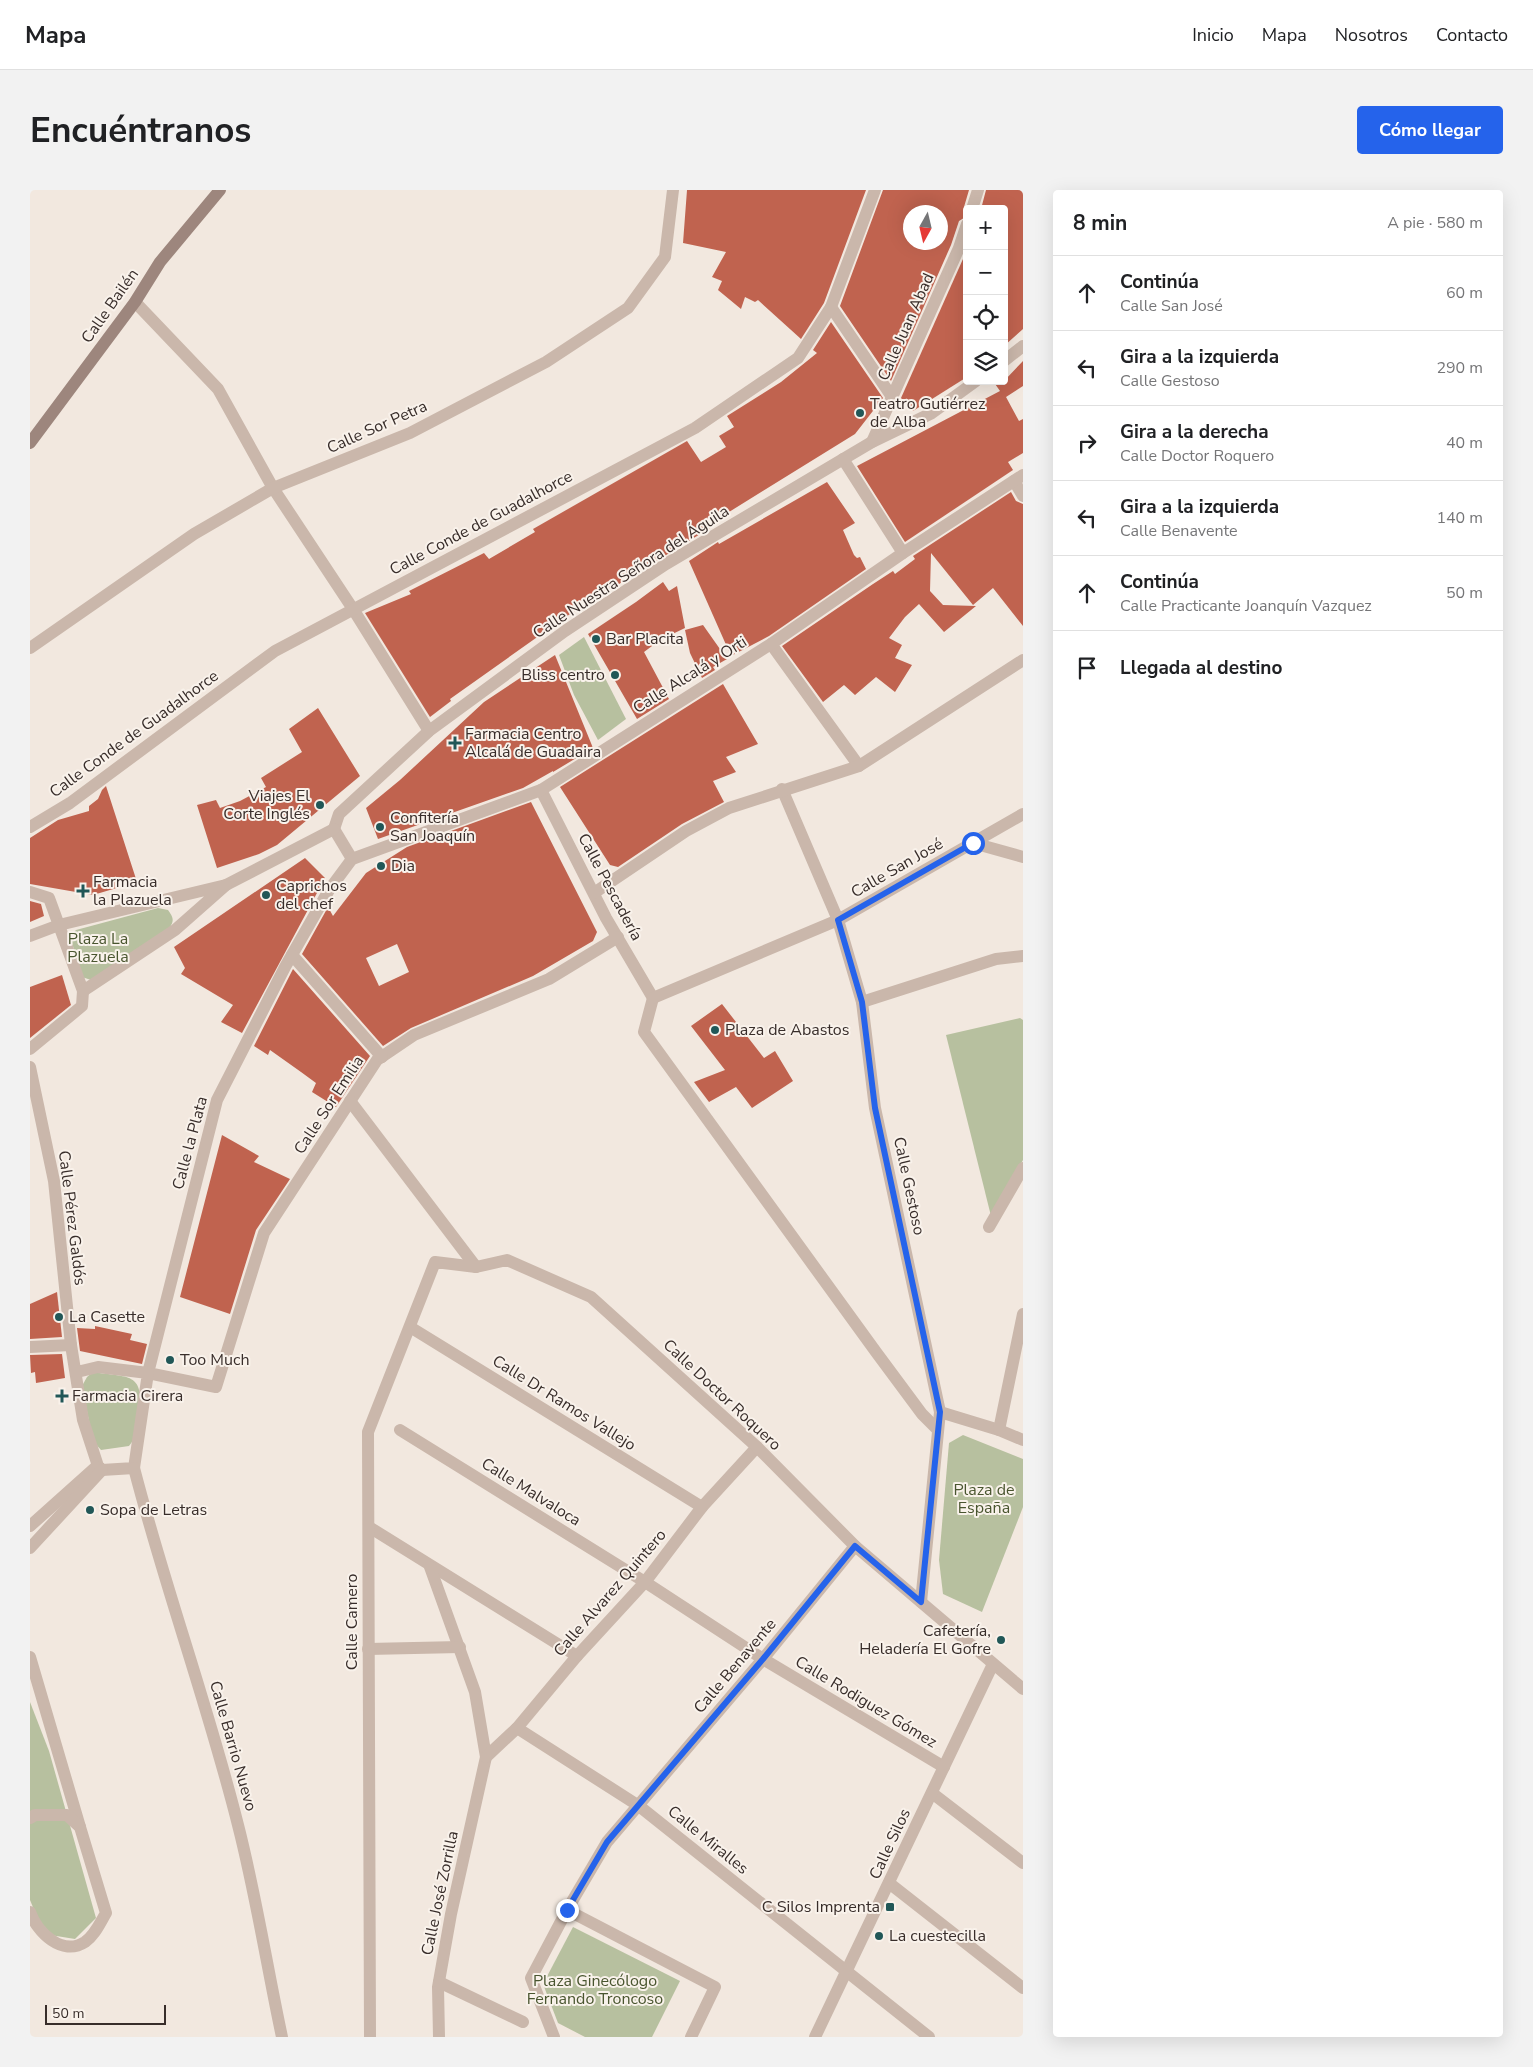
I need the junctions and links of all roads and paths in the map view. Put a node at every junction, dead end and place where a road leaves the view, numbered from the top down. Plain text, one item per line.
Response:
1 (220, 190) edge
2 (673, 190) edge
3 (876, 190) edge
4 (978, 190) edge
5 (973, 205) edge
6 (963, 236) edge
7 (135, 302) junction
8 (831, 307) junction
9 (1023, 346) edge
10 (1008, 359) edge
11 (970, 385) edge
12 (892, 397) junction
13 (872, 442) junction
14 (30, 443) edge
15 (843, 459) junction
16 (1018, 478) edge
17 (273, 488) junction
18 (1023, 496) edge
19 (903, 553) junction
20 (353, 609) junction
21 (771, 644) junction
22 (30, 648) edge
23 (1023, 660) edge
24 (429, 731) junction
25 (859, 766) junction
26 (782, 789) junction
27 (541, 790) junction
28 (1023, 814) edge
29 (30, 827) edge
30 (334, 829) junction
31 (973, 843) junction
32 (1023, 857) edge
33 (352, 859) junction
34 (226, 885) junction
35 (30, 892) edge
36 (594, 893) junction
37 (838, 920) junction
38 (59, 925) junction
39 (30, 936) edge
40 (618, 937) junction
41 (292, 955) junction
42 (1023, 956) edge
43 (83, 991) junction
44 (653, 998) junction
45 (862, 1002) junction
46 (30, 1049) edge
47 (382, 1057) junction
48 (30, 1067) edge
49 (350, 1101) junction
50 (1023, 1168) edge
51 (989, 1227) dead end
52 (476, 1267) junction
53 (1023, 1314) edge
54 (410, 1327) junction
55 (71, 1345) junction
56 (30, 1347) edge
57 (77, 1372) junction
58 (148, 1373) junction
59 (940, 1412) junction
60 (400, 1430) dead end
61 (938, 1430) junction
62 (999, 1430) junction
63 (1023, 1440) edge
64 (756, 1447) junction
65 (100, 1468) junction
66 (134, 1468) junction
67 (702, 1507) junction
68 (30, 1526) edge
69 (369, 1527) junction
70 (855, 1546) junction
71 (30, 1548) edge
72 (430, 1567) junction
73 (645, 1582) junction
74 (921, 1602) junction
75 (460, 1647) junction
76 (368, 1650) junction
77 (577, 1656) junction
78 (30, 1657) edge
79 (763, 1659) junction
80 (992, 1664) junction
81 (1023, 1688) edge
82 (517, 1728) junction
83 (486, 1757) junction
84 (944, 1767) junction
85 (932, 1793) junction
86 (639, 1806) junction
87 (30, 1818) edge
88 (80, 1827) junction
89 (1023, 1864) edge
90 (889, 1882) junction
91 (567, 1910) junction
92 (30, 1912) edge
93 (846, 1972) junction
94 (438, 1982) junction
95 (1023, 1988) edge
96 (523, 2022) dead end
97 (282, 2037) edge
98 (370, 2037) edge
99 (439, 2037) edge
100 (554, 2037) edge
101 (691, 2037) edge
102 (815, 2037) edge
103 (929, 2037) edge

1 - 7 main road, Calle Bailén
2 - 17 street, Calle Sor Petra
3 - 8 street, Calle Conde de Guadalhorce
4 - 5 street
6 - 12 street, Calle Juan Abad
7 - 14 main road, Calle Bailén
7 - 17 street
8 - 12 street
8 - 20 street, Calle Conde de Guadalhorce
9 - 10 street
11 - 13 street, Calle Nuestra Señora del Águila
12 - 13 street, Calle Juan Abad
13 - 15 street, Calle Nuestra Señora del Águila
15 - 19 street
15 - 24 street, Calle Nuestra Señora del Águila
16 - 18 street
16 - 19 street, Calle Alcalá y Orti
17 - 20 street
17 - 22 street, Calle Sor Petra
19 - 21 street, Calle Alcalá y Orti
20 - 24 street
20 - 29 street, Calle Conde de Guadalhorce
21 - 25 street
21 - 27 street, Calle Alcalá y Orti
23 - 25 street
24 - 30 street, Calle Nuestra Señora del Águila
25 - 26 street
26 - 36 street
26 - 37 street, Calle Gestoso
27 - 33 street, Calle Alcalá y Orti
27 - 36 street, Calle Pescadería
28 - 31 street, Calle San José
30 - 33 street
30 - 34 street
31 - 32 street
31 - 37 street, Calle San José
33 - 41 street, Calle la Plata
34 - 38 street
34 - 43 street
35 - 38 street
36 - 40 street, Calle Pescadería
37 - 44 street, Calle San José
37 - 45 street, Calle Gestoso
38 - 39 street
38 - 43 street
40 - 44 street, Calle Pescadería
40 - 47 street, Calle Sor Emilia
41 - 47 street
41 - 58 street, Calle la Plata
42 - 45 street
43 - 46 street
44 - 61 street
45 - 59 street, Calle Gestoso
47 - 49 street, Calle Sor Emilia
48 - 55 street, Calle Pérez Galdós
49 - 52 street
49 - 58 street, Calle Sor Emilia
50 - 51 street
52 - 54 street, Calle Camero
52 - 64 street, Calle Doctor Roquero
53 - 62 street
54 - 67 street, Calle Dr Ramos Vallejo
54 - 69 street, Calle Camero
55 - 56 street
55 - 57 street, Calle Pérez Galdós
57 - 58 street
57 - 65 street, Calle Pérez Galdós
58 - 66 street, Calle la Plata
59 - 61 street, Calle Gestoso
59 - 62 street
60 - 73 street, Calle Malvaloca
61 - 74 street, Calle Gestoso
62 - 63 street
64 - 67 street, Calle Alvarez Quintero
64 - 70 street, Calle Doctor Roquero
65 - 66 street
65 - 68 street
65 - 71 street
66 - 97 street, Calle Barrio Nuevo
67 - 73 street, Calle Alvarez Quintero
69 - 72 street
69 - 76 street, Calle Camero
70 - 74 street, Calle Doctor Roquero
70 - 79 street, Calle Benavente
72 - 75 street
72 - 77 street
73 - 77 street, Calle Alvarez Quintero
73 - 79 street, Calle Rodiguez Gómez
74 - 80 street, Calle Doctor Roquero
75 - 76 street
75 - 83 street
76 - 98 street, Calle Camero
77 - 82 street, Calle Alvarez Quintero
78 - 88 street
79 - 84 street, Calle Rodiguez Gómez
79 - 86 street, Calle Benavente
80 - 81 street, Calle Doctor Roquero
80 - 84 street, Calle Silos
82 - 83 street, Calle Alvarez Quintero
82 - 86 street, Calle Miralles
83 - 94 street, Calle José Zorrilla
84 - 85 street, Calle Silos
85 - 89 street
85 - 90 street, Calle Silos
86 - 91 street, Calle Benavente
86 - 93 street, Calle Miralles
87 - 88 street
88 - 92 street
90 - 93 street, Calle Silos
90 - 95 street
91 - 100 street, Calle Benavente
91 - 101 street
93 - 102 street, Calle Silos
93 - 103 street, Calle Miralles
94 - 96 street
94 - 99 street, Calle José Zorrilla

